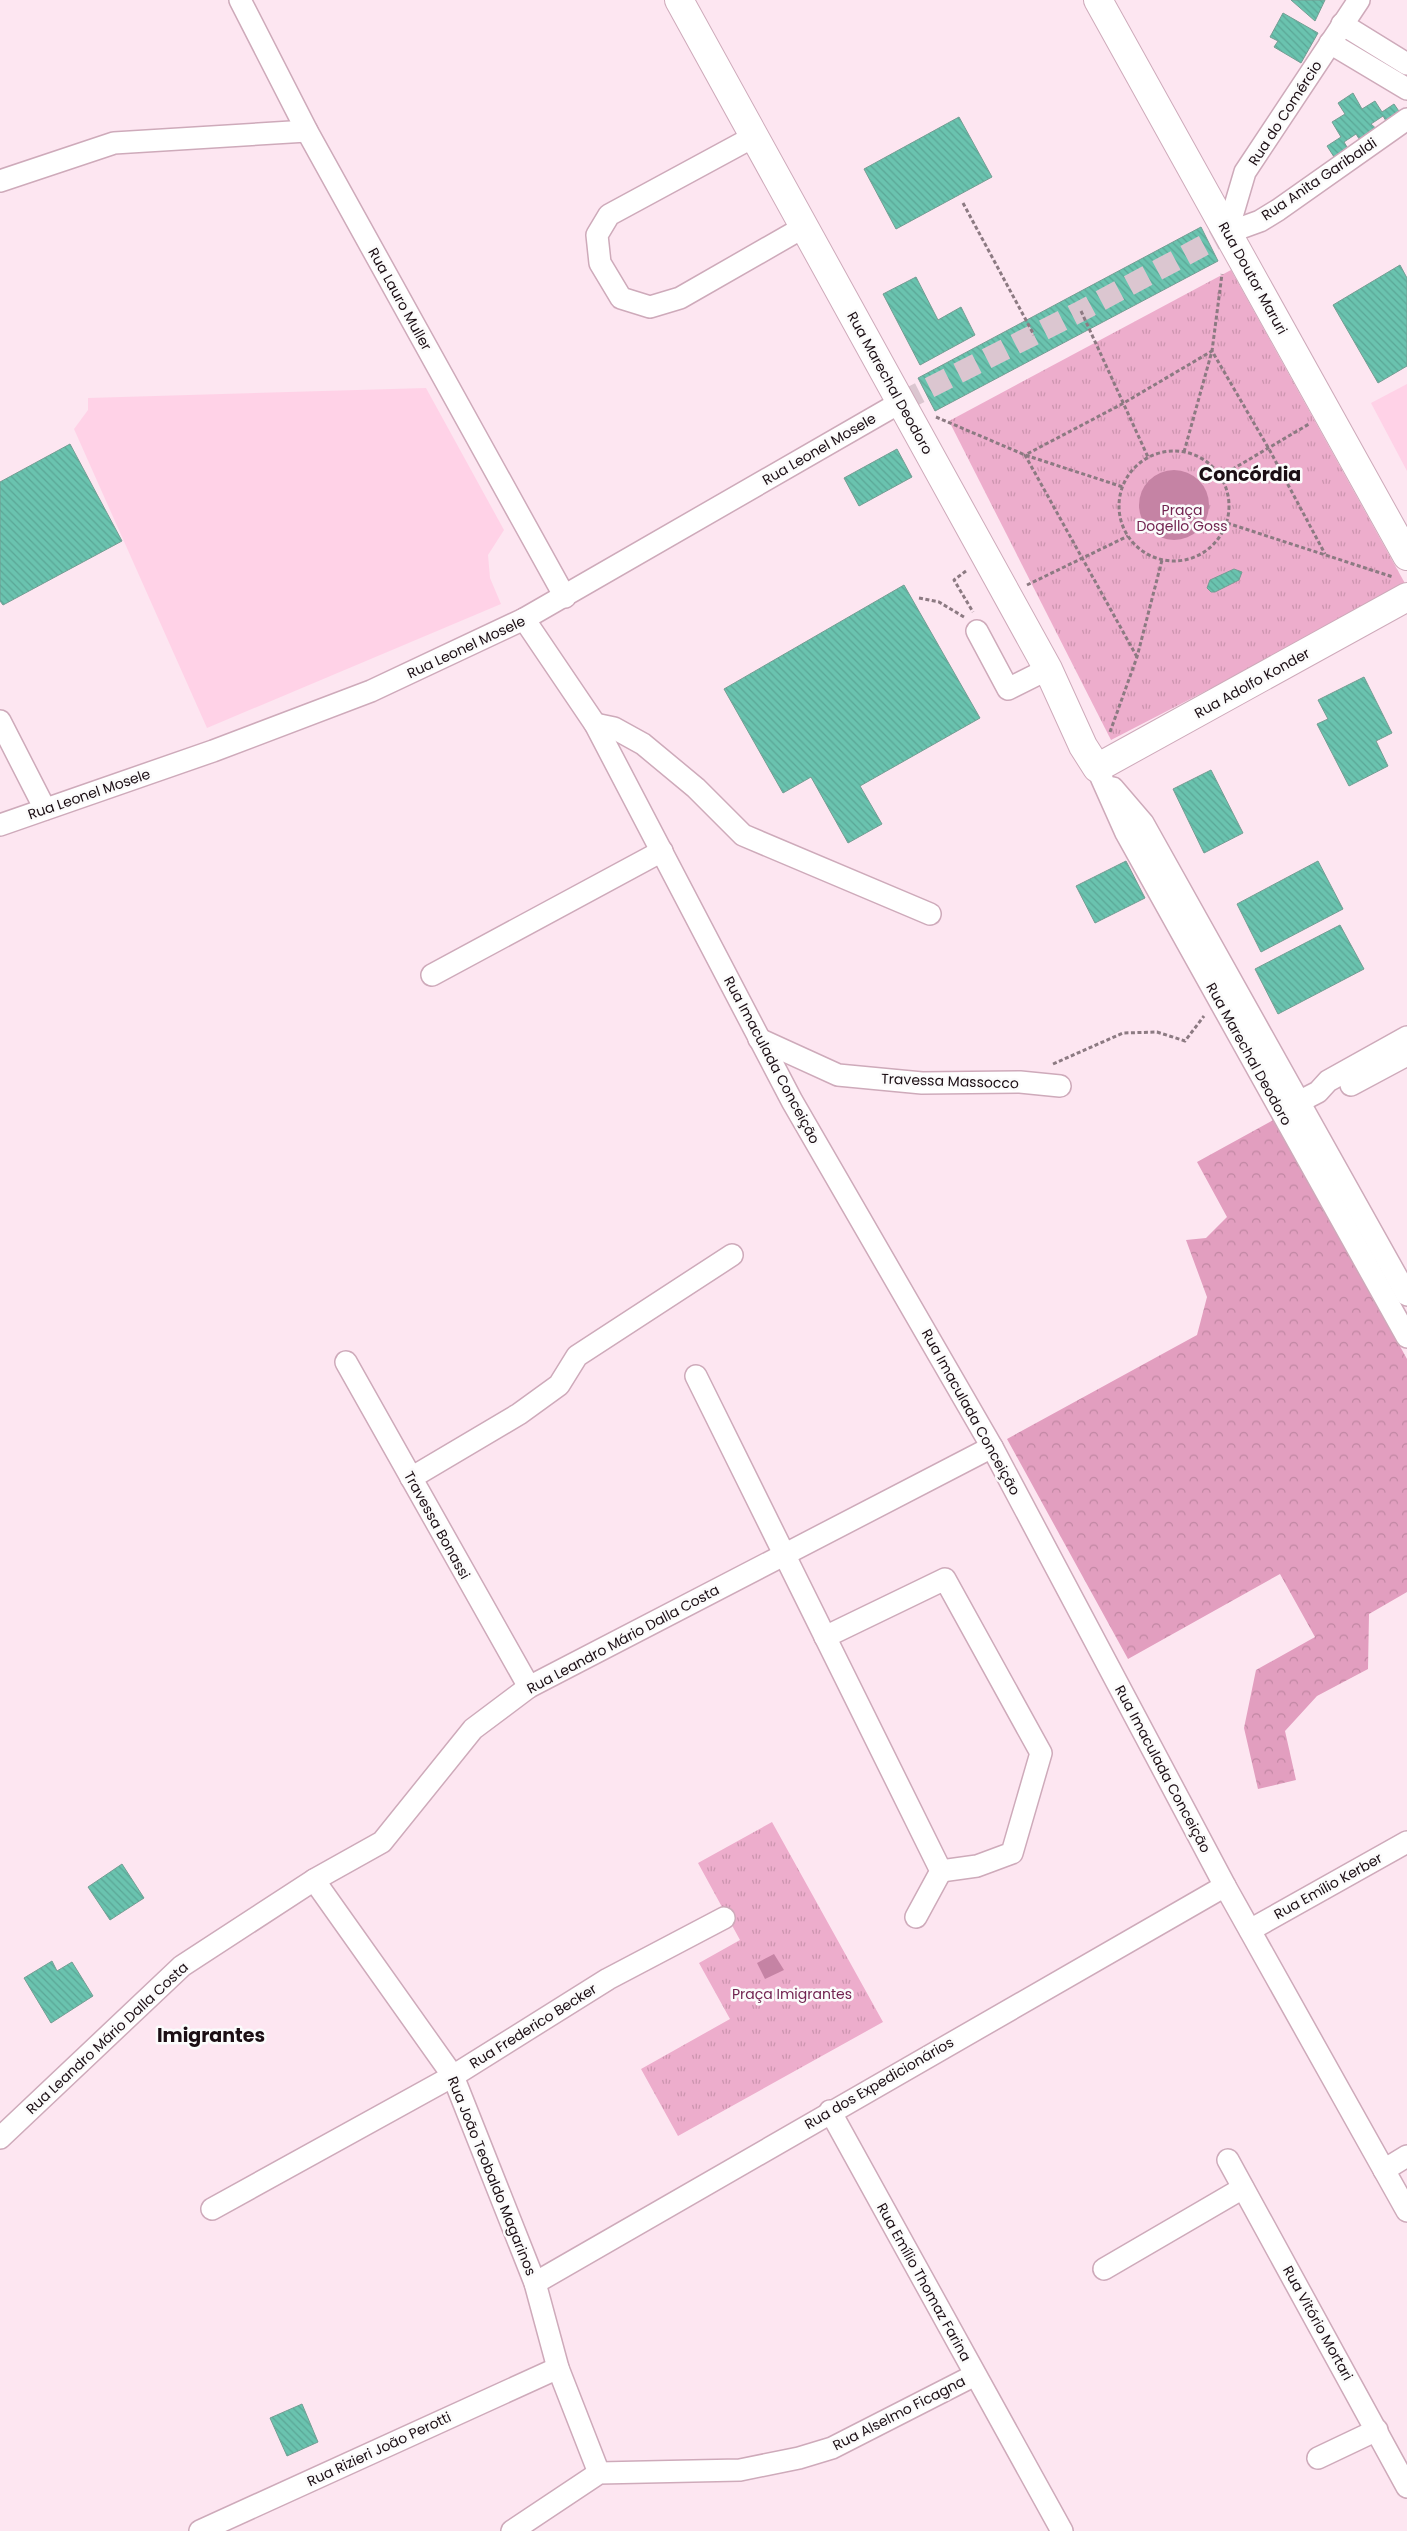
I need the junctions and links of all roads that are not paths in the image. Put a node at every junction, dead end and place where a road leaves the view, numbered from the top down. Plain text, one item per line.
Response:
1 (240, 0) edge
2 (679, 0) edge
3 (1098, 0) edge
4 (1358, 0) edge
5 (1342, 24) junction
6 (1330, 43) junction
7 (1407, 64) edge
8 (1407, 89) edge
9 (1407, 119) edge
10 (307, 131) junction
11 (755, 136) junction
12 (0, 181) edge
13 (804, 227) junction
14 (1228, 233) junction
15 (901, 402) junction
16 (1404, 577) edge
17 (565, 597) junction
18 (524, 619) junction
19 (977, 630) road end
20 (1048, 669) junction
21 (0, 721) edge
22 (595, 724) junction
23 (1097, 768) junction
24 (45, 809) junction
25 (0, 825) edge
26 (662, 851) junction
27 (930, 914) dead end
28 (432, 976) dead end
29 (1407, 1037) edge
30 (759, 1039) junction
31 (1407, 1055) edge
32 (1060, 1086) dead end
33 (1318, 1092) junction
34 (1290, 1107) junction
35 (732, 1254) dead end
36 (1407, 1295) edge
37 (1407, 1337) edge
38 (346, 1362) dead end
39 (696, 1376) dead end
40 (992, 1447) junction
41 (411, 1478) junction
42 (785, 1554) junction
43 (826, 1637) junction
44 (528, 1687) junction
45 (1407, 1842) edge
46 (941, 1871) junction
47 (314, 1880) junction
48 (1225, 1886) junction
49 (724, 1918) dead end
50 (916, 1918) dead end
51 (1250, 1930) junction
52 (452, 2076) junction
53 (830, 2111) junction
54 (0, 2138) edge
55 (1407, 2156) edge
56 (1228, 2160) dead end
57 (1384, 2170) junction
58 (1243, 2188) junction
59 (212, 2209) dead end
60 (1407, 2211) edge
61 (1104, 2269) dead end
62 (535, 2282) junction
63 (558, 2368) junction
64 (975, 2375) junction
65 (1377, 2430) junction
66 (1318, 2458) dead end
67 (598, 2473) junction
68 (1407, 2487) edge
69 (200, 2531) edge
70 (512, 2531) edge
71 (1062, 2531) edge

1 - 10 street, Rua Lauro Muller
2 - 11 main road, Rua Marechal Deodoro
3 - 14 main road, Rua Doutor Maruri
4 - 5 street, Rua do Comércio
5 - 6 street, Rua do Comércio
5 - 7 street
6 - 8 street
6 - 14 street, Rua do Comércio
9 - 14 street, Rua Anita Garibaldi
10 - 12 street
10 - 17 street, Rua Lauro Muller
11 - 13 main road, Rua Marechal Deodoro
11 - 13 street
13 - 15 main road, Rua Marechal Deodoro
14 - 16 main road, Rua Doutor Maruri
15 - 17 street, Rua Leonel Mosele
15 - 20 main road, Rua Marechal Deodoro
16 - 23 main road, Rua Adolfo Konder
17 - 18 street, Rua Leonel Mosele
18 - 22 street, Rua Imaculada Conceição
18 - 24 street, Rua Leonel Mosele
19 - 20 street
20 - 23 main road, Rua Marechal Deodoro
21 - 24 street
22 - 26 street, Rua Imaculada Conceição
22 - 27 street
23 - 34 street, Rua Marechal Deodoro
23 - 34 street, Rua Marechal Deodoro
24 - 25 street, Rua Leonel Mosele
26 - 28 street
26 - 30 street, Rua Imaculada Conceição
29 - 33 street
30 - 32 street, Travessa Massocco
30 - 40 street, Rua Imaculada Conceição
31 - 33 street
33 - 34 street
34 - 36 street, Rua Marechal Deodoro
34 - 37 street, Rua Marechal Deodoro
35 - 41 street
38 - 41 street, Travessa Bonassi
39 - 42 street
40 - 42 street, Rua Leandro Mário Dalla Costa
40 - 48 street, Rua Imaculada Conceição
41 - 44 street, Travessa Bonassi
42 - 43 street
42 - 44 street, Rua Leandro Mário Dalla Costa
43 - 46 street
43 - 46 street
44 - 47 street, Rua Leandro Mário Dalla Costa
45 - 51 street, Rua Emílio Kerber
46 - 50 street
47 - 52 street, Rua João Teobaldo Magarinos
47 - 54 street, Rua Leandro Mário Dalla Costa
48 - 51 street, Rua Imaculada Conceição
48 - 53 street, Rua dos Expedicionários
49 - 52 street, Rua Frederico Becker
51 - 57 street, Rua Imaculada Conceição
52 - 59 street, Rua Frederico Becker
52 - 62 street, Rua João Teobaldo Magarinos
53 - 62 street, Rua dos Expedicionários
53 - 64 street, Rua Emílio Thomaz Farina
55 - 57 street
56 - 58 street, Rua Vitório Mortari
57 - 60 street, Rua Imaculada Conceição
58 - 61 street
58 - 65 street, Rua Vitório Mortari
62 - 63 street, Rua João Teobaldo Magarinos
63 - 67 street, Rua João Teobaldo Magarinos
63 - 69 street, Rua Rizieri João Perotti
64 - 67 street, Rua Alselmo Ficagna
64 - 71 street, Rua Emílio Thomaz Farina
65 - 66 street
65 - 68 street, Rua Vitório Mortari
67 - 70 street

